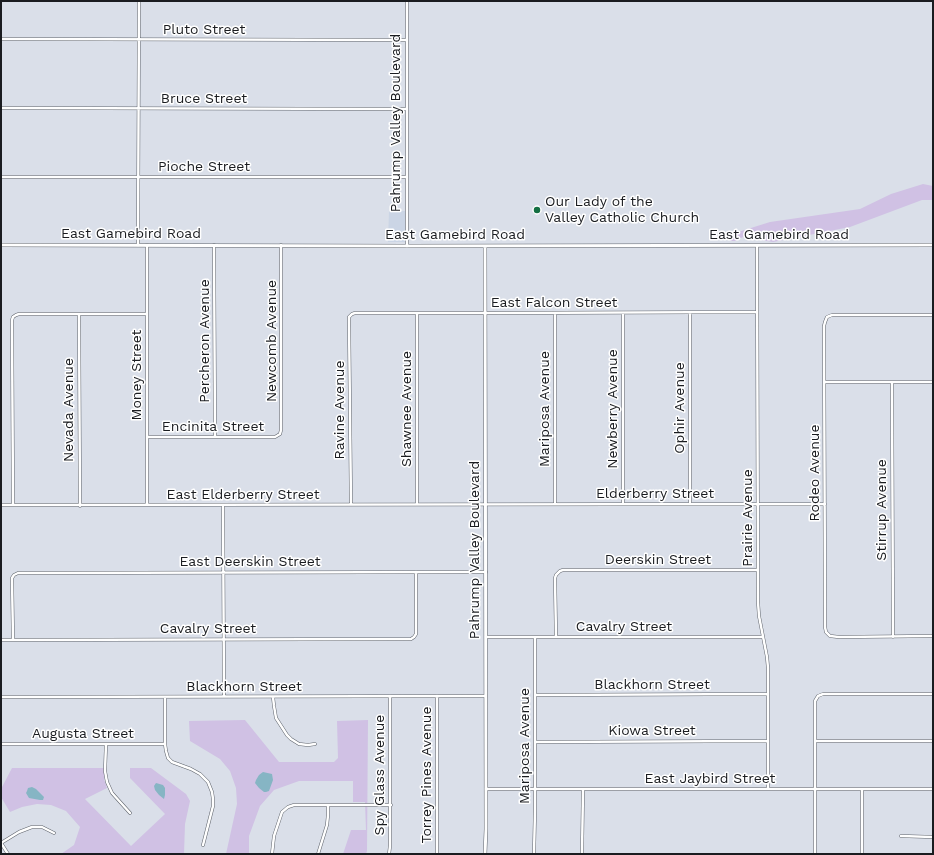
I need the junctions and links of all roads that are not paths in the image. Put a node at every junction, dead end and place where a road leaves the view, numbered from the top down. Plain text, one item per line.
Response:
1 (139, 1) edge
2 (407, 1) edge
3 (1, 39) edge
4 (139, 40) junction
5 (407, 40) junction
6 (1, 108) edge
7 (139, 109) junction
8 (407, 109) junction
9 (1, 177) edge
10 (138, 177) junction
11 (407, 177) junction
12 (1, 245) edge
13 (138, 245) junction
14 (147, 245) junction
15 (214, 245) junction
16 (282, 245) junction
17 (933, 245) edge
18 (408, 246) junction
19 (485, 246) junction
20 (757, 246) junction
21 (757, 312) junction
22 (417, 313) junction
23 (485, 313) junction
24 (555, 313) junction
25 (623, 313) junction
26 (690, 313) junction
27 (79, 314) junction
28 (147, 314) junction
29 (351, 315) joint
30 (933, 315) edge
31 (825, 382) junction
32 (892, 382) junction
33 (933, 382) edge
34 (279, 435) joint
35 (147, 437) junction
36 (215, 437) junction
37 (417, 504) junction
38 (486, 504) junction
39 (555, 504) junction
40 (623, 504) junction
41 (690, 504) junction
42 (758, 504) junction
43 (825, 504) junction
44 (1, 505) edge
45 (147, 505) junction
46 (223, 505) junction
47 (350, 505) junction
48 (14, 506) junction
49 (80, 506) junction
50 (758, 570) junction
51 (223, 572) junction
52 (416, 572) junction
53 (486, 572) junction
54 (933, 636) edge
55 (486, 637) junction
56 (535, 637) junction
57 (556, 637) junction
58 (762, 637) junction
59 (893, 637) junction
60 (224, 639) junction
61 (1, 640) edge
62 (13, 640) junction
63 (535, 694) junction
64 (768, 694) junction
65 (933, 694) edge
66 (390, 696) junction
67 (437, 696) junction
68 (486, 696) junction
69 (1, 697) edge
70 (165, 697) junction
71 (224, 697) junction
72 (273, 697) junction
73 (933, 740) edge
74 (768, 741) junction
75 (815, 741) junction
76 (535, 742) junction
77 (1, 744) edge
78 (106, 744) junction
79 (165, 744) junction
80 (315, 744) dead end
81 (486, 789) junction
82 (535, 789) junction
83 (583, 789) junction
84 (768, 789) junction
85 (815, 789) junction
86 (862, 789) junction
87 (933, 789) edge
88 (328, 805) junction
89 (390, 805) junction
90 (130, 813) dead end
91 (54, 833) dead end
92 (901, 836) dead end
93 (933, 836) edge
94 (1, 843) edge
95 (203, 845) dead end
96 (8, 854) edge
97 (272, 854) edge
98 (318, 854) edge
99 (389, 854) edge
100 (437, 854) edge
101 (485, 854) edge
102 (534, 854) edge
103 (582, 854) edge
104 (816, 854) edge
105 (862, 854) edge

1 - 4 street
2 - 5 street, Pahrump Valley Boulevard
3 - 4 street, Pluto Street
4 - 5 street, Pluto Street
4 - 7 street
5 - 8 street, Pahrump Valley Boulevard
6 - 7 street, Bruce Street
7 - 8 street, Bruce Street
7 - 10 street
8 - 11 street, Pahrump Valley Boulevard
9 - 10 street, Pioche Street
10 - 11 street, Pioche Street
10 - 13 street
11 - 18 street, Pahrump Valley Boulevard
12 - 13 main road, East Gamebird Road
13 - 14 main road, East Gamebird Road
14 - 15 main road, East Gamebird Road
14 - 28 street, Money Street
15 - 16 main road, East Gamebird Road
15 - 36 street, Percheron Avenue
16 - 18 main road, East Gamebird Road
16 - 34 street, Newcomb Avenue
17 - 20 main road, East Gamebird Road
18 - 19 main road, East Gamebird Road
19 - 20 main road, East Gamebird Road
19 - 23 main road, Pahrump Valley Boulevard
20 - 21 street, Prairie Avenue
21 - 26 street, East Falcon Street
21 - 42 street, Prairie Avenue
22 - 23 street, East Falcon Street
22 - 29 street, East Falcon Street
22 - 37 street, Shawnee Avenue
23 - 24 street, East Falcon Street
23 - 38 main road, Pahrump Valley Boulevard
24 - 25 street, East Falcon Street
24 - 39 street, Mariposa Avenue
25 - 26 street, East Falcon Street
25 - 40 street, Newberry Avenue
26 - 41 street, Ophir Avenue
27 - 28 street
27 - 48 street
27 - 49 street, Nevada Avenue
28 - 35 street, Money Street
29 - 47 street, Ravine Avenue
30 - 31 street, Rodeo Avenue
31 - 32 street
31 - 43 street, Rodeo Avenue
32 - 33 street
32 - 59 street, Stirrup Avenue
34 - 36 street, Encinita Street
35 - 36 street, Encinita Street
35 - 45 street, Money Street
37 - 38 street, East Elderberry Street
37 - 47 street, East Elderberry Street
38 - 39 street, Elderberry Street
38 - 53 main road, Pahrump Valley Boulevard
39 - 40 street, Elderberry Street
40 - 41 street, Elderberry Street
41 - 42 street, Elderberry Street
42 - 43 street, Elderberry Street
42 - 50 street, Prairie Avenue
43 - 59 street, Rodeo Avenue
44 - 48 street, East Elderberry Street
45 - 46 street, East Elderberry Street
45 - 49 street, East Elderberry Street
46 - 47 street, East Elderberry Street
46 - 51 street
48 - 49 street, East Elderberry Street
50 - 57 street, Deerskin Street
50 - 58 street, Prairie Avenue
51 - 52 street, East Deerskin Street
51 - 60 street
51 - 62 street, East Deerskin Street
52 - 53 street, East Deerskin Street
52 - 60 street, Cavalry Street
53 - 55 main road, Pahrump Valley Boulevard
54 - 59 street
55 - 56 street, Cavalry Street
55 - 68 main road, Pahrump Valley Boulevard
56 - 57 street, Cavalry Street
56 - 63 street, Mariposa Avenue
57 - 58 street, Cavalry Street
58 - 64 street, Prairie Avenue
60 - 62 street, Cavalry Street
60 - 71 street
61 - 62 street, Cavalry Street
63 - 64 street, Blackhorn Street
63 - 76 street, Mariposa Avenue
64 - 74 street, Prairie Avenue
65 - 75 street
66 - 67 street, Blackhorn Street
66 - 72 street, Blackhorn Street
66 - 89 street, Spy Glass Avenue
67 - 68 street, Blackhorn Street
67 - 100 street, Torrey Pines Avenue
68 - 81 main road, Pahrump Valley Boulevard
69 - 70 street, Blackhorn Street
70 - 71 street, Blackhorn Street
70 - 79 street
71 - 72 street, Blackhorn Street
72 - 80 street
73 - 75 street
74 - 76 street, Kiowa Street
74 - 84 street, Prairie Avenue
75 - 85 street
76 - 82 street, Mariposa Avenue
77 - 78 street, Augusta Street
78 - 79 street, Augusta Street
78 - 90 street
79 - 95 street
81 - 82 street, East Jaybird Street
81 - 101 main road, Pahrump Valley Boulevard
82 - 83 street, East Jaybird Street
82 - 102 street, Mariposa Avenue
83 - 84 street, East Jaybird Street
83 - 103 street
84 - 85 street, East Jaybird Street
85 - 86 street, East Jaybird Street
85 - 104 street
86 - 87 street, East Jaybird Street
86 - 105 street
88 - 89 street
88 - 97 street
88 - 98 street
89 - 99 street, Spy Glass Avenue
91 - 94 street
92 - 93 street
94 - 96 street

